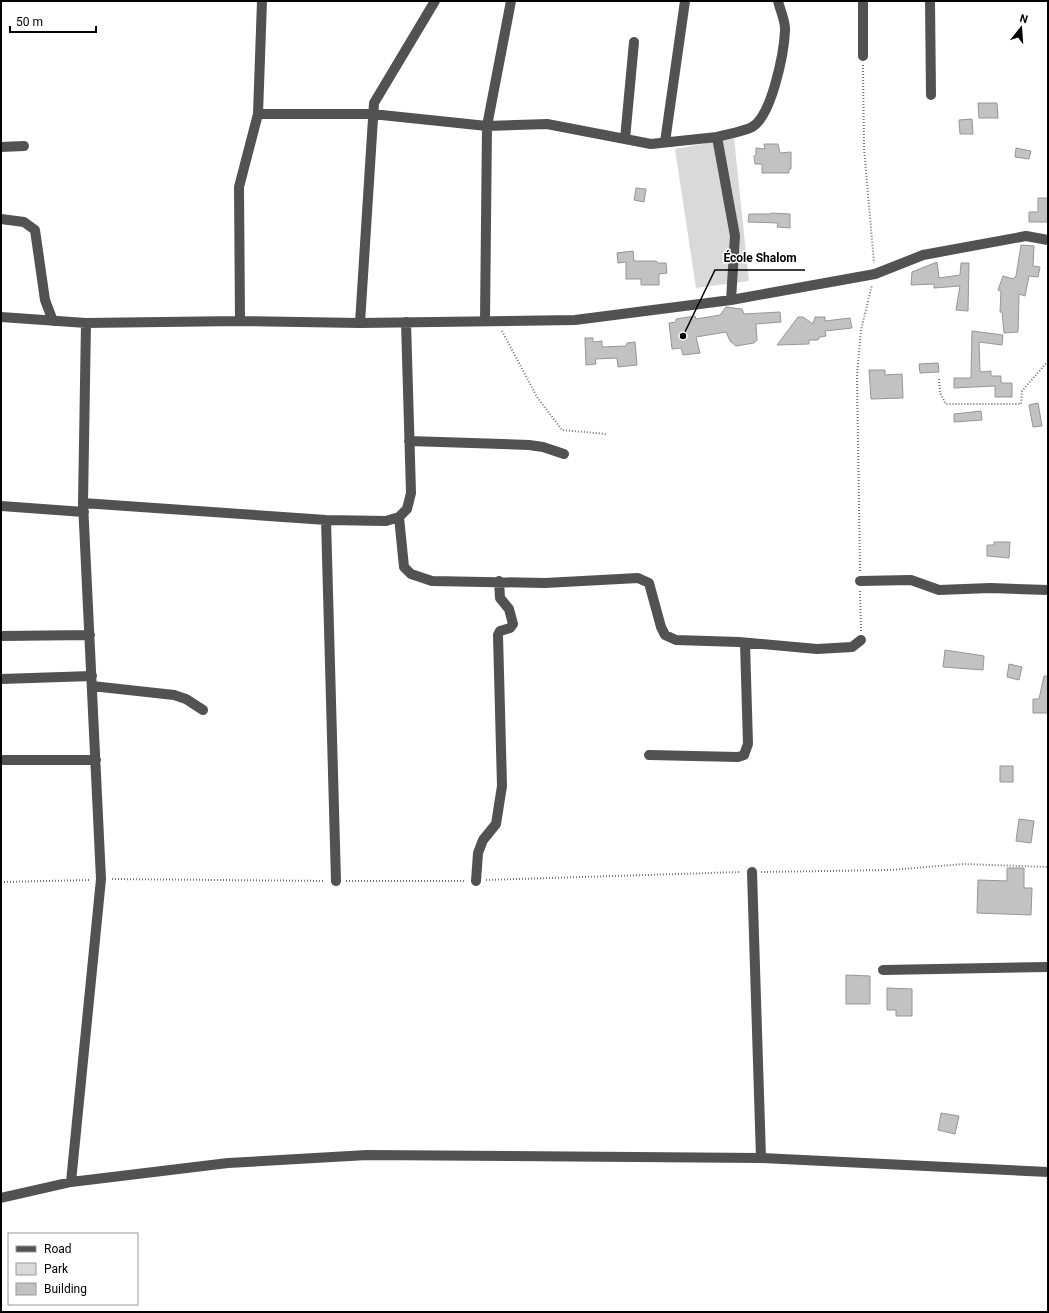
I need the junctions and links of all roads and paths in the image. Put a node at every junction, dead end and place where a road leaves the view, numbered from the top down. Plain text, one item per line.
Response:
1 (262, 1) edge
2 (435, 1) edge
3 (511, 1) edge
4 (685, 1) edge
5 (778, 1) edge
6 (863, 1) edge
7 (930, 1) edge
8 (634, 42) dead end
9 (863, 56) joint
10 (931, 95) dead end
11 (258, 114) junction
12 (372, 114) junction
13 (487, 126) junction
14 (717, 137) junction
15 (625, 139) junction
16 (665, 142) junction
17 (24, 146) dead end
18 (1, 147) edge
19 (1, 219) edge
20 (1048, 240) edge
21 (875, 274) junction
22 (731, 300) junction
23 (1, 317) edge
24 (53, 321) junction
25 (240, 321) junction
26 (485, 321) junction
27 (496, 321) junction
28 (406, 322) junction
29 (360, 323) junction
30 (86, 324) junction
31 (1048, 361) edge
32 (939, 379) dead end
33 (606, 434) dead end
34 (410, 441) junction
35 (564, 454) dead end
36 (1, 506) edge
37 (84, 508) junction
38 (399, 517) junction
39 (326, 520) junction
40 (499, 581) junction
41 (860, 581) junction
42 (1048, 590) edge
43 (90, 635) junction
44 (1, 636) edge
45 (861, 640) joint
46 (745, 643) junction
47 (92, 676) junction
48 (1, 679) edge
49 (92, 686) junction
50 (203, 710) dead end
51 (648, 755) dead end
52 (1, 760) edge
53 (96, 760) junction
54 (1048, 867) edge
55 (752, 872) junction
56 (101, 879) junction
57 (336, 881) junction
58 (476, 881) junction
59 (1, 882) edge
60 (1048, 967) edge
61 (883, 970) dead end
62 (761, 1158) junction
63 (1048, 1172) edge
64 (71, 1182) junction
65 (1, 1198) edge

1 - 11 street
2 - 12 street
3 - 13 street
4 - 16 street
5 - 14 street
6 - 9 street
7 - 10 street
8 - 15 street
9 - 21 path
11 - 12 street
11 - 25 street
12 - 13 street
12 - 29 street
13 - 15 street
13 - 26 street
14 - 16 street
14 - 22 street
15 - 16 street
17 - 18 street
19 - 24 street
20 - 21 street
21 - 22 street
21 - 41 path
22 - 27 street
23 - 24 street
24 - 30 street
25 - 29 street
25 - 30 street
26 - 27 street
26 - 28 street
27 - 33 path
28 - 29 street
28 - 34 street
30 - 37 street
31 - 32 path
34 - 35 street
34 - 38 street
36 - 37 street
37 - 39 street
37 - 43 street
38 - 39 street
38 - 40 street
39 - 57 street
40 - 46 street
40 - 58 street
41 - 42 street
41 - 45 path
43 - 44 street
43 - 47 street
45 - 46 street
46 - 51 street
47 - 48 street
47 - 49 street
49 - 50 street
49 - 53 street
52 - 53 street
53 - 56 street
54 - 55 path
55 - 58 path
55 - 62 street
56 - 57 path
56 - 59 path
56 - 64 street
57 - 58 path
60 - 61 street
62 - 63 street
62 - 64 street
64 - 65 street

